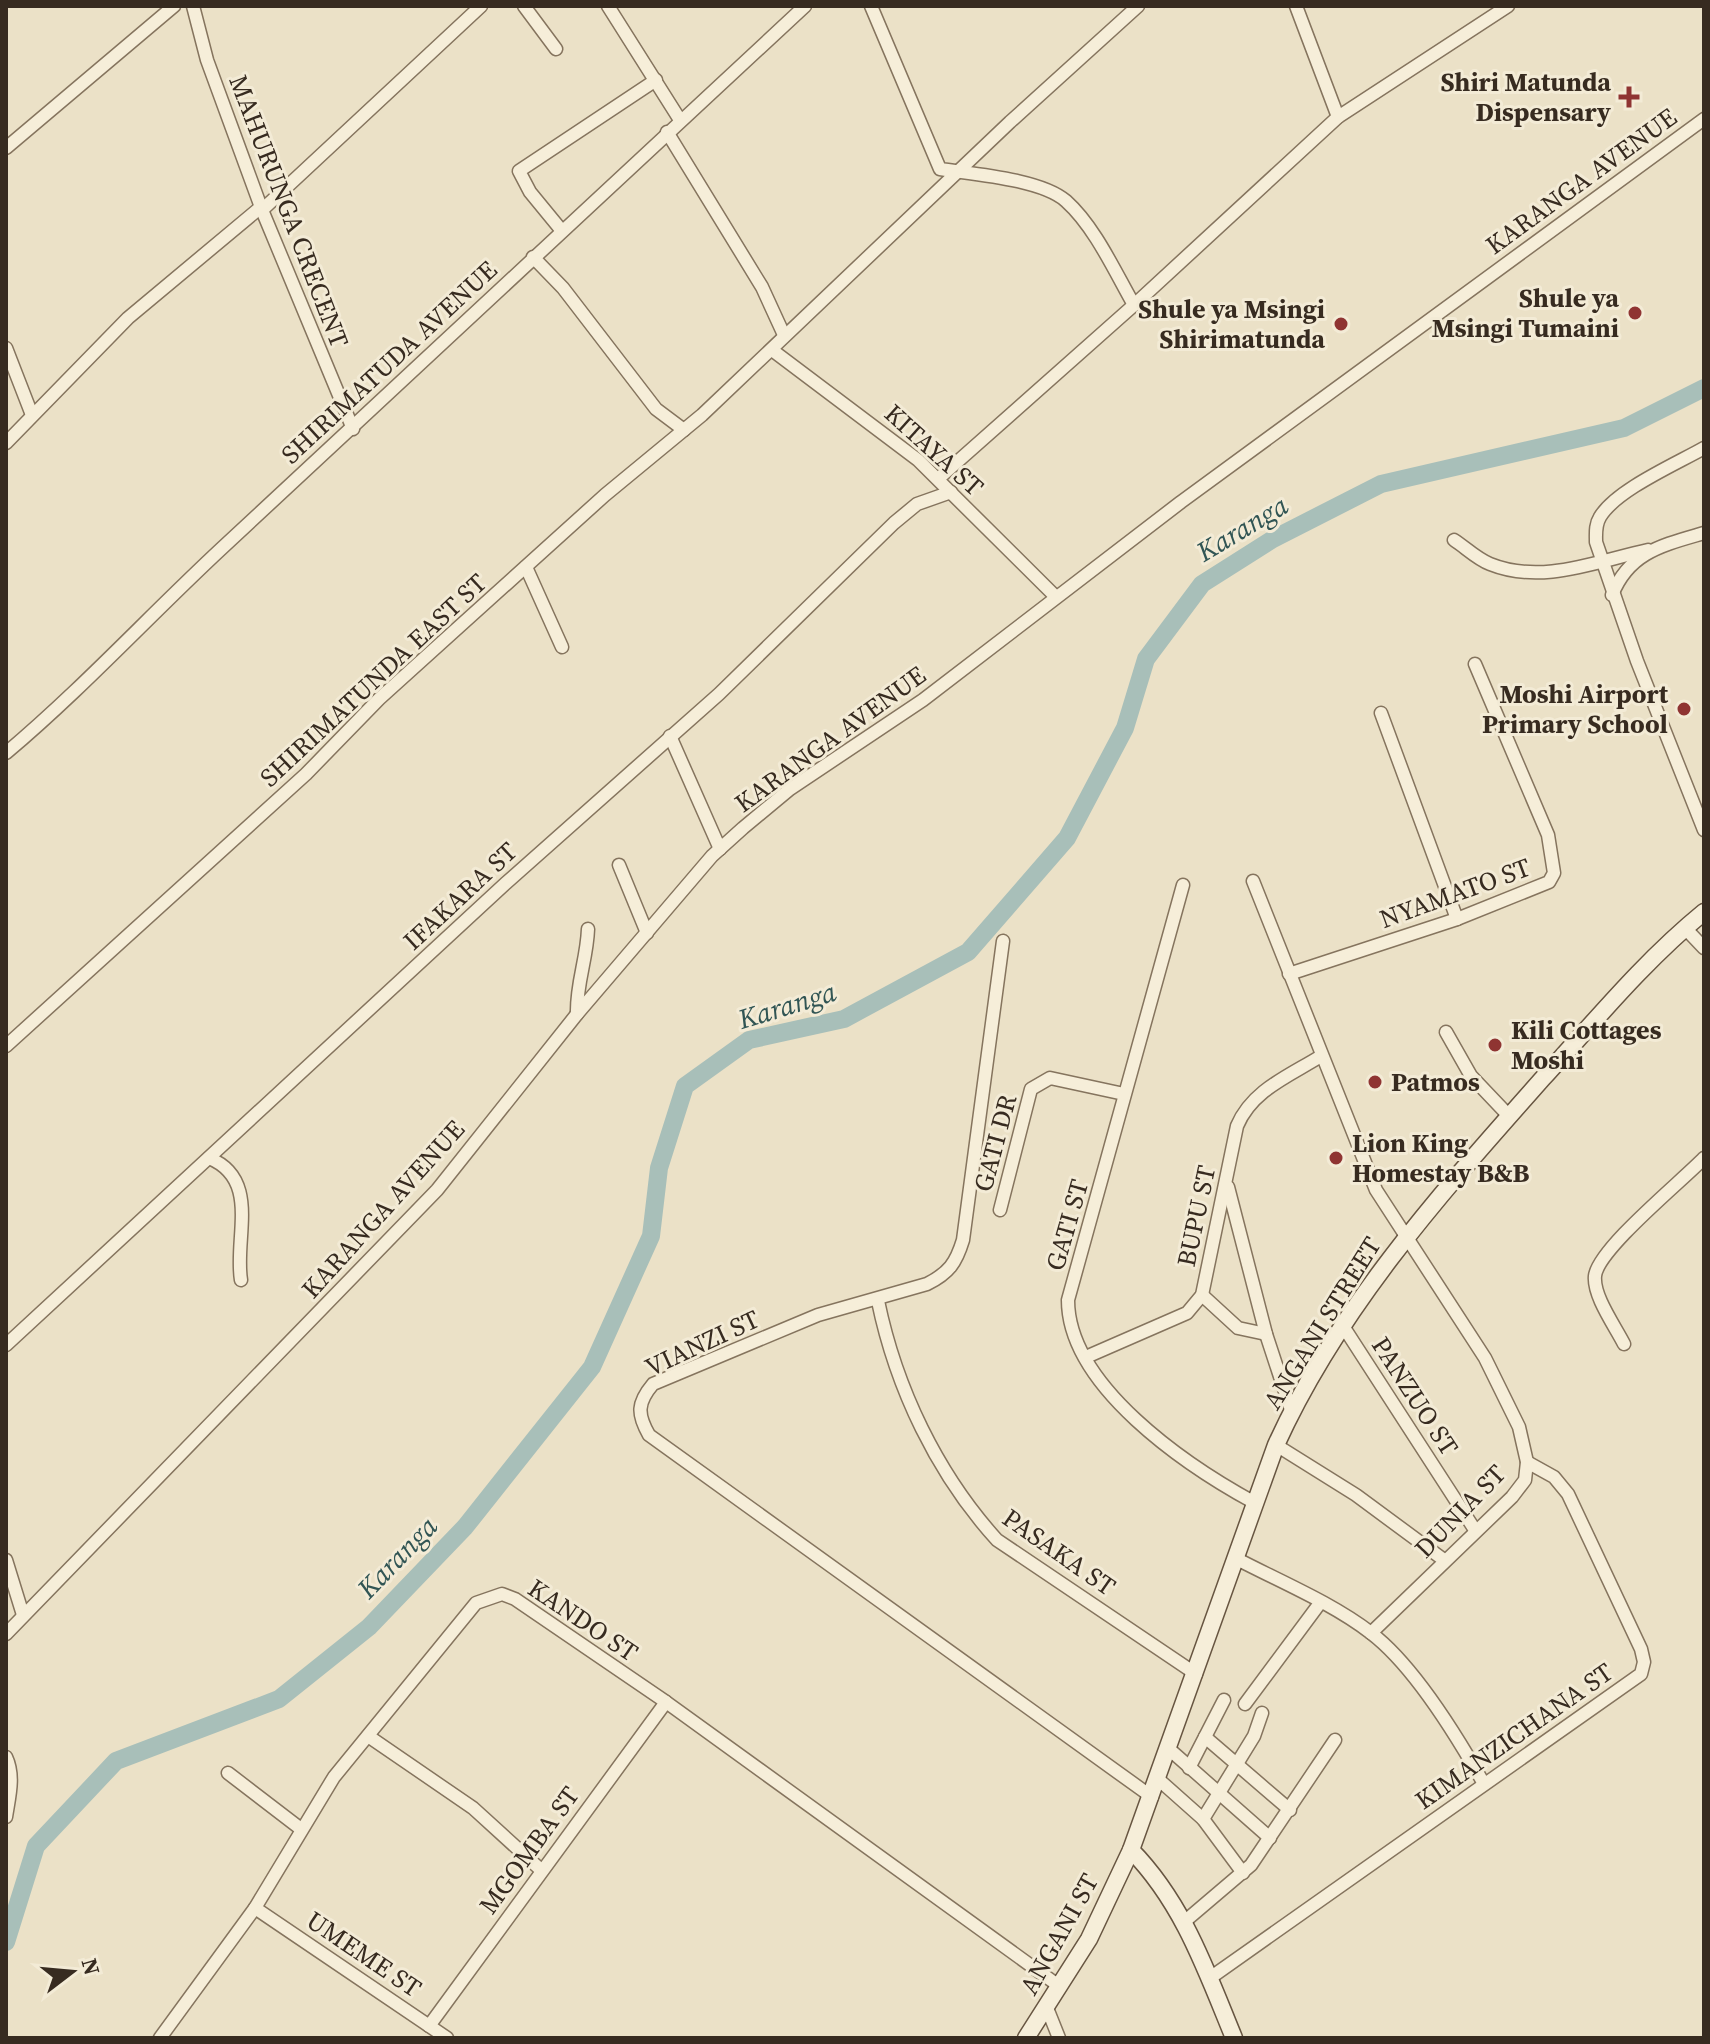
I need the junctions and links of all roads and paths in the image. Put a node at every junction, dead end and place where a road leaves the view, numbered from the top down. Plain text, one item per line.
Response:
1 (174, 6) edge
2 (193, 6) edge
3 (481, 6) edge
4 (524, 6) edge
5 (608, 6) edge
6 (805, 6) edge
7 (871, 6) edge
8 (1138, 6) edge
9 (1296, 6) edge
10 (1508, 6) edge
11 (556, 49) dead end
12 (656, 80) junction
13 (1338, 117) junction
14 (1704, 119) edge
15 (680, 120) junction
16 (667, 132) junction
17 (6, 148) edge
18 (960, 170) junction
19 (261, 209) junction
20 (562, 231) junction
21 (533, 257) junction
22 (1134, 305) junction
23 (784, 335) junction
24 (6, 348) edge
25 (772, 350) junction
26 (32, 415) junction
27 (353, 429) junction
28 (684, 430) junction
29 (6, 443) edge
30 (1704, 448) edge
31 (939, 478) junction
32 (951, 492) junction
33 (1704, 533) edge
34 (1454, 540) dead end
35 (1648, 550) junction
36 (1602, 560) junction
37 (526, 567) junction
38 (1612, 595) junction
39 (1055, 596) junction
40 (562, 647) dead end
41 (1475, 664) dead end
42 (1381, 713) dead end
43 (670, 736) junction
44 (6, 753) edge
45 (1704, 830) edge
46 (720, 849) junction
47 (619, 865) dead end
48 (1253, 881) dead end
49 (1183, 885) dead end
50 (1704, 912) edge
51 (1457, 919) junction
52 (1685, 928) junction
53 (588, 929) dead end
54 (647, 933) junction
55 (1003, 941) dead end
56 (1703, 946) edge
57 (1289, 974) junction
58 (577, 1014) junction
59 (1446, 1032) dead end
60 (6, 1046) edge
61 (1321, 1056) junction
62 (1124, 1094) junction
63 (1509, 1116) junction
64 (209, 1158) junction
65 (1704, 1158) edge
66 (1227, 1183) junction
67 (1000, 1210) dead end
68 (1405, 1238) junction
69 (241, 1280) dead end
70 (1202, 1295) junction
71 (878, 1301) junction
72 (1343, 1326) junction
73 (1266, 1334) junction
74 (1624, 1344) dead end
75 (6, 1345) edge
76 (1086, 1357) junction
77 (1291, 1410) junction
78 (1276, 1445) junction
79 (1527, 1462) junction
80 (1255, 1503) junction
81 (1475, 1530) junction
82 (1237, 1559) junction
83 (6, 1560) edge
84 (1444, 1560) junction
85 (1320, 1603) junction
86 (23, 1615) junction
87 (1371, 1633) junction
88 (6, 1634) edge
89 (1196, 1674) junction
90 (1224, 1700) dead end
91 (666, 1702) junction
92 (1245, 1704) dead end
93 (1262, 1713) dead end
94 (368, 1736) junction
95 (1205, 1737) junction
96 (1335, 1740) dead end
97 (1169, 1749) junction
98 (6, 1757) edge
99 (1238, 1763) junction
100 (1189, 1768) junction
101 (228, 1773) dead end
102 (1158, 1779) junction
103 (1484, 1784) junction
104 (1221, 1795) junction
105 (1152, 1797) junction
106 (1290, 1810) junction
107 (6, 1817) edge
108 (1203, 1819) junction
109 (301, 1829) junction
110 (1270, 1838) junction
111 (1131, 1850) junction
112 (541, 1870) junction
113 (1243, 1873) junction
114 (255, 1908) junction
115 (1184, 1922) junction
116 (1210, 1978) junction
117 (1059, 1986) junction
118 (1047, 2008) junction
119 (429, 2026) junction
120 (160, 2038) edge
121 (447, 2038) edge
122 (1026, 2038) edge
123 (1059, 2038) edge
124 (1234, 2038) edge

1 - 17 street
2 - 19 street, MAHURUNGA CRECENT
3 - 19 street
4 - 11 street
5 - 12 street
6 - 15 street, SHIRIMATUDA AVENUE
7 - 18 street
8 - 18 street, SHIRIMATUNDA EAST ST
9 - 13 street
10 - 13 street
12 - 15 street
12 - 20 street
13 - 22 street
14 - 39 street, KARANGA AVENUE
15 - 16 street, SHIRIMATUDA AVENUE
16 - 20 street, SHIRIMATUDA AVENUE
16 - 23 street
18 - 22 street
18 - 23 street, SHIRIMATUNDA EAST ST
19 - 26 street
19 - 27 street, MAHURUNGA CRECENT
20 - 21 street, SHIRIMATUDA AVENUE
21 - 27 street, SHIRIMATUDA AVENUE
21 - 28 street
22 - 31 street
23 - 25 street, SHIRIMATUNDA EAST ST
24 - 26 street
25 - 28 street, SHIRIMATUNDA EAST ST
25 - 31 street, KITAYA ST
26 - 29 street
27 - 44 street, SHIRIMATUDA AVENUE
28 - 37 street, SHIRIMATUNDA EAST ST
30 - 36 street
31 - 32 street, KITAYA ST
32 - 39 street, KITAYA ST
32 - 43 street, IFAKARA ST
33 - 35 street
34 - 36 street
35 - 36 street
35 - 38 street
36 - 38 street
37 - 40 street
37 - 60 street, SHIRIMATUNDA EAST ST
38 - 45 street
39 - 46 street, KARANGA AVENUE
41 - 51 street, NYAMATO ST
42 - 51 street
43 - 46 street
43 - 64 street, IFAKARA ST
46 - 54 street, KARANGA AVENUE
47 - 54 street
48 - 57 street
49 - 62 street, GATI ST
50 - 52 street, ANGANI STREET
51 - 57 street, NYAMATO ST
52 - 56 street
52 - 63 street, ANGANI STREET
53 - 58 street
54 - 58 street, KARANGA AVENUE
55 - 71 street, VIANZI ST
57 - 61 street
58 - 86 street, KARANGA AVENUE
59 - 63 street
61 - 66 street, BUPU ST
61 - 68 street
62 - 67 street, GATI DR
62 - 76 street, GATI ST
63 - 68 street, ANGANI STREET
64 - 69 street
64 - 75 street, IFAKARA ST
65 - 74 street
66 - 70 street, BUPU ST
66 - 73 street
68 - 72 street, ANGANI STREET
68 - 79 street, DUNIA ST
70 - 73 street
70 - 76 street, BUPU ST
71 - 89 street, PASAKA ST
71 - 105 street, VIANZI ST
72 - 77 street, ANGANI STREET
72 - 81 street, PANZUO ST
73 - 77 street
76 - 80 street, GATI ST
77 - 78 street, ANGANI STREET
78 - 80 street, ANGANI STREET
78 - 84 street
79 - 81 street, DUNIA ST
79 - 103 street, KIMANZICHANA ST
80 - 82 street, ANGANI STREET
81 - 84 street, DUNIA ST
82 - 85 street
82 - 89 street, ANGANI STREET
83 - 86 street
84 - 87 street, DUNIA ST
85 - 87 street
85 - 92 street
86 - 88 street, KARANGA AVENUE
87 - 103 street
89 - 97 street, ANGANI STREET
90 - 95 street
91 - 94 street, KANDO ST
91 - 112 street, MGOMBA ST
91 - 117 street, KANDO ST
93 - 99 street
94 - 109 street, KANDO ST
94 - 112 street
95 - 99 street
95 - 100 street
96 - 106 street
97 - 100 street
97 - 102 street, ANGANI STREET
98 - 107 street
99 - 104 street
99 - 106 street
100 - 104 street
101 - 109 street
102 - 105 street, ANGANI STREET
102 - 108 street
103 - 116 street, KIMANZICHANA ST
104 - 108 street
104 - 110 street
105 - 111 street, ANGANI STREET
106 - 110 street
108 - 113 street
109 - 114 street, KANDO ST
110 - 113 street
111 - 115 street
111 - 117 street, ANGANI ST
112 - 119 street, MGOMBA ST
113 - 115 street
114 - 119 street, UMEME ST
114 - 120 street, KANDO ST
115 - 116 street
116 - 124 street
117 - 118 street, ANGANI ST
118 - 122 street, ANGANI ST
118 - 123 street
119 - 121 street, UMEME ST

